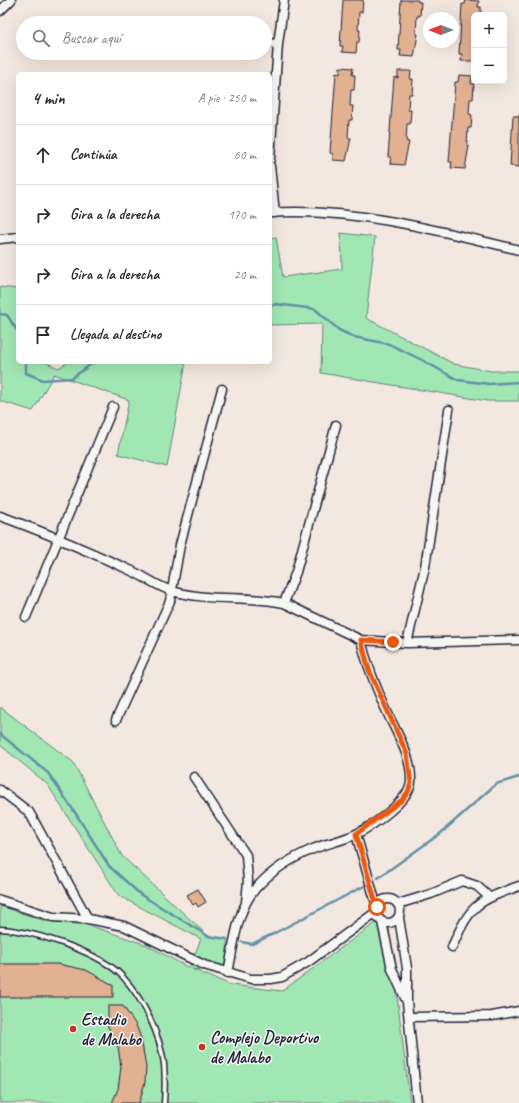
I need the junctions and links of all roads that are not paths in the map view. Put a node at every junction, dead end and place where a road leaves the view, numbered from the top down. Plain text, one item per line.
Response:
1 (11, 0) edge
2 (284, 0) edge
3 (0, 10) edge
4 (272, 44) edge
5 (278, 44) junction
6 (272, 108) edge
7 (272, 213) edge
8 (16, 237) edge
9 (0, 239) edge
10 (519, 250) edge
11 (222, 389) dead end
12 (113, 407) dead end
13 (450, 410) dead end
14 (336, 425) dead end
15 (0, 516) edge
16 (58, 538) junction
17 (171, 590) junction
18 (284, 603) junction
19 (26, 617) dead end
20 (361, 640) junction
21 (519, 640) edge
22 (407, 643) junction
23 (116, 720) dead end
24 (194, 777) dead end
25 (0, 790) edge
26 (356, 834) junction
27 (519, 886) edge
28 (488, 897) junction
29 (0, 900) edge
30 (246, 903) junction
31 (398, 904) junction
32 (376, 910) junction
33 (399, 918) junction
34 (88, 919) junction
35 (382, 922) junction
36 (0, 929) edge
37 (452, 946) dead end
38 (228, 973) junction
39 (407, 1002) junction
40 (519, 1011) edge
41 (409, 1017) junction
42 (164, 1103) edge
43 (417, 1103) edge

1 - 3 street
2 - 5 street
4 - 5 street
5 - 6 street
7 - 10 street
8 - 9 street
11 - 17 street
12 - 16 street
13 - 22 street
14 - 18 street
15 - 16 street
16 - 17 street
16 - 19 street
17 - 18 street
17 - 23 street
18 - 20 street
20 - 22 street
20 - 26 street
21 - 22 street
24 - 30 street
25 - 34 street
26 - 30 street
26 - 32 street
27 - 28 street
28 - 31 street
28 - 37 street
29 - 34 street
30 - 38 street
31 - 32 street
31 - 33 street
32 - 35 street
32 - 38 street
33 - 35 street
33 - 39 street
34 - 38 street
35 - 39 street
36 - 42 lane
39 - 41 street
40 - 41 street
41 - 43 street

